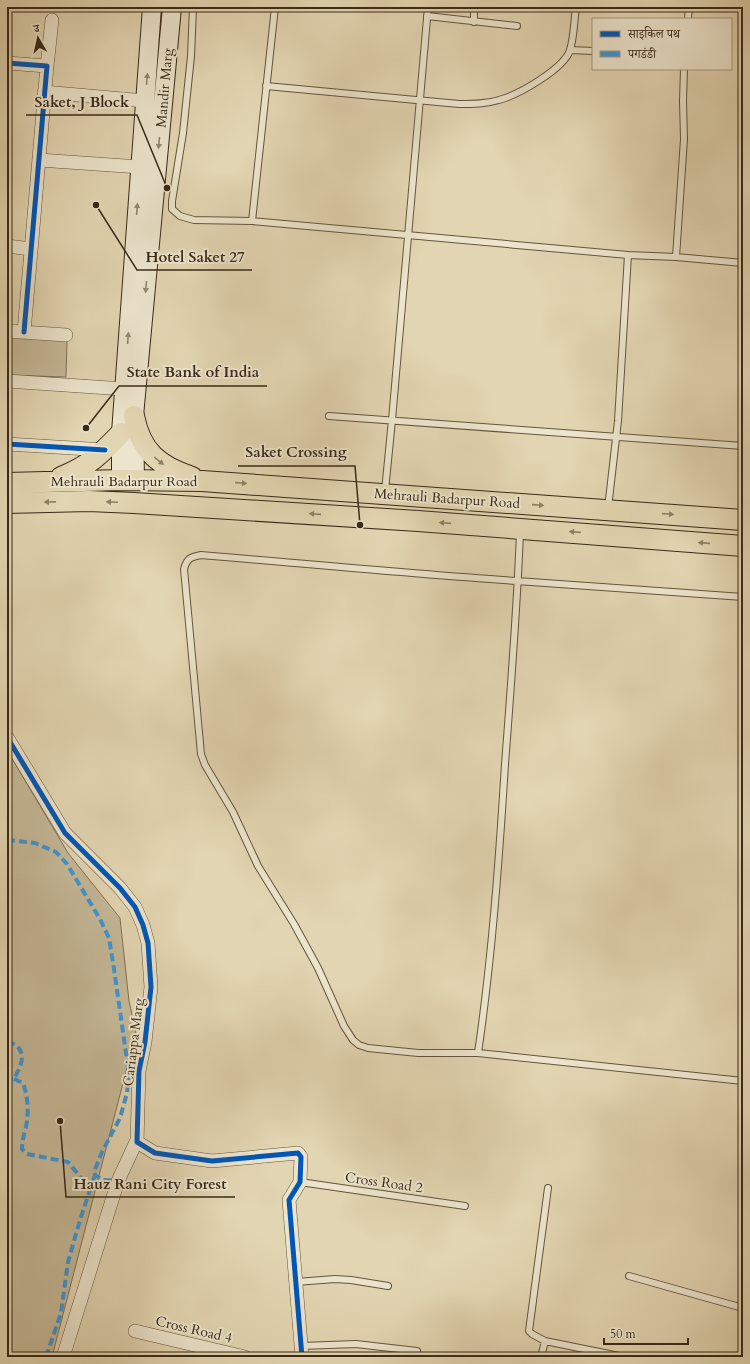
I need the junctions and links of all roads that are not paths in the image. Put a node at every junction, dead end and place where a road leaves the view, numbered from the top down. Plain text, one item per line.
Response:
1 (152, 7) edge
2 (172, 7) edge
3 (193, 7) edge
4 (275, 7) edge
5 (428, 7) edge
6 (474, 7) edge
7 (576, 7) edge
8 (689, 7) edge
9 (427, 16) junction
10 (688, 18) edge
11 (52, 20) dead end
12 (474, 22) junction
13 (518, 26) dead end
14 (570, 50) junction
15 (592, 51) edge
16 (7, 63) edge
17 (46, 66) junction
18 (684, 70) edge
19 (266, 86) junction
20 (44, 92) junction
21 (145, 101) junction
22 (419, 101) junction
23 (39, 160) junction
24 (140, 167) junction
25 (252, 221) junction
26 (408, 234) junction
27 (7, 246) edge
28 (31, 249) junction
29 (628, 254) junction
30 (676, 257) junction
31 (743, 263) edge
32 (7, 331) edge
33 (24, 332) junction
34 (66, 335) dead end
35 (7, 381) edge
36 (124, 389) junction
37 (134, 416) junction
38 (329, 416) dead end
39 (392, 420) junction
40 (121, 433) junction
41 (617, 437) junction
42 (7, 444) edge
43 (743, 446) edge
44 (105, 450) junction
45 (128, 480) junction
46 (52, 481) junction
47 (202, 481) junction
48 (7, 483) edge
49 (385, 494) junction
50 (420, 496) junction
51 (7, 503) edge
52 (608, 510) junction
53 (743, 520) edge
54 (418, 521) junction
55 (520, 528) junction
56 (743, 546) edge
57 (518, 581) junction
58 (743, 597) edge
59 (7, 738) edge
60 (478, 1053) junction
61 (743, 1080) edge
62 (137, 1140) junction
63 (300, 1182) junction
64 (548, 1188) dead end
65 (465, 1206) dead end
66 (629, 1276) dead end
67 (296, 1282) junction
68 (388, 1286) dead end
69 (743, 1308) edge
70 (135, 1331) dead end
71 (545, 1341) junction
72 (302, 1351) edge
73 (417, 1351) dead end
74 (63, 1357) edge
75 (245, 1357) edge
76 (541, 1357) edge
77 (624, 1357) edge

21 -> 1 main road, Mandir Marg
2 -> 37 main road, Mandir Marg
3 - 25 lane
4 - 19 lane
5 - 9 lane
6 - 12 lane
7 - 14 lane
8 - 10 lane
9 - 12 lane
9 - 22 lane
11 - 17 street
12 - 13 lane
14 - 15 lane
14 - 22 lane
16 - 17 street
17 - 20 street
18 - 30 lane
19 - 22 lane
19 - 25 lane
20 - 21 street
20 - 23 street
21 - 24 main road, Mandir Marg
22 - 26 lane
23 - 24 street
23 - 28 street
36 -> 24 main road, Mandir Marg
25 - 26 lane
26 - 29 lane
26 - 39 lane
27 - 28 street
28 - 33 street
29 - 30 lane
29 - 41 lane
30 - 31 lane
32 - 33 street
33 - 34 street
35 - 36 street
36 - 40 main road, Mandir Marg
37 - 45 main road, Mandir Marg
37 -> 47 main road
38 - 39 lane
39 - 41 lane
39 - 49 lane
40 - 44 main road
40 - 45 main road, Mandir Marg
41 - 43 lane
41 - 52 lane
42 - 44 street
44 - 46 main road
45 - 46 main road, Mehrauli Badarpur Road
45 - 47 main road, Mehrauli Badarpur Road
46 - 48 main road, Mehrauli Badarpur Road
47 -> 49 main road, Mehrauli Badarpur Road
49 - 50 main road, Mehrauli Badarpur Road
50 -> 52 main road, Mehrauli Badarpur Road
50 - 54 main road
54 -> 51 main road, Mehrauli Badarpur Road
52 -> 53 main road, Mehrauli Badarpur Road
55 -> 54 main road, Mehrauli Badarpur Road
56 -> 55 main road, Mehrauli Badarpur Road
55 - 57 lane
57 - 58 lane
57 - 60 lane
57 - 60 lane
59 - 62 street, Cariappa Marg
60 - 61 lane
62 - 63 street
62 - 74 street
63 - 65 lane, Cross Road 2
63 - 67 street
64 - 71 lane
66 - 69 lane
67 - 68 lane
67 - 72 street
70 - 75 street, Cross Road 4
71 - 76 lane
71 - 77 lane
72 - 73 lane

